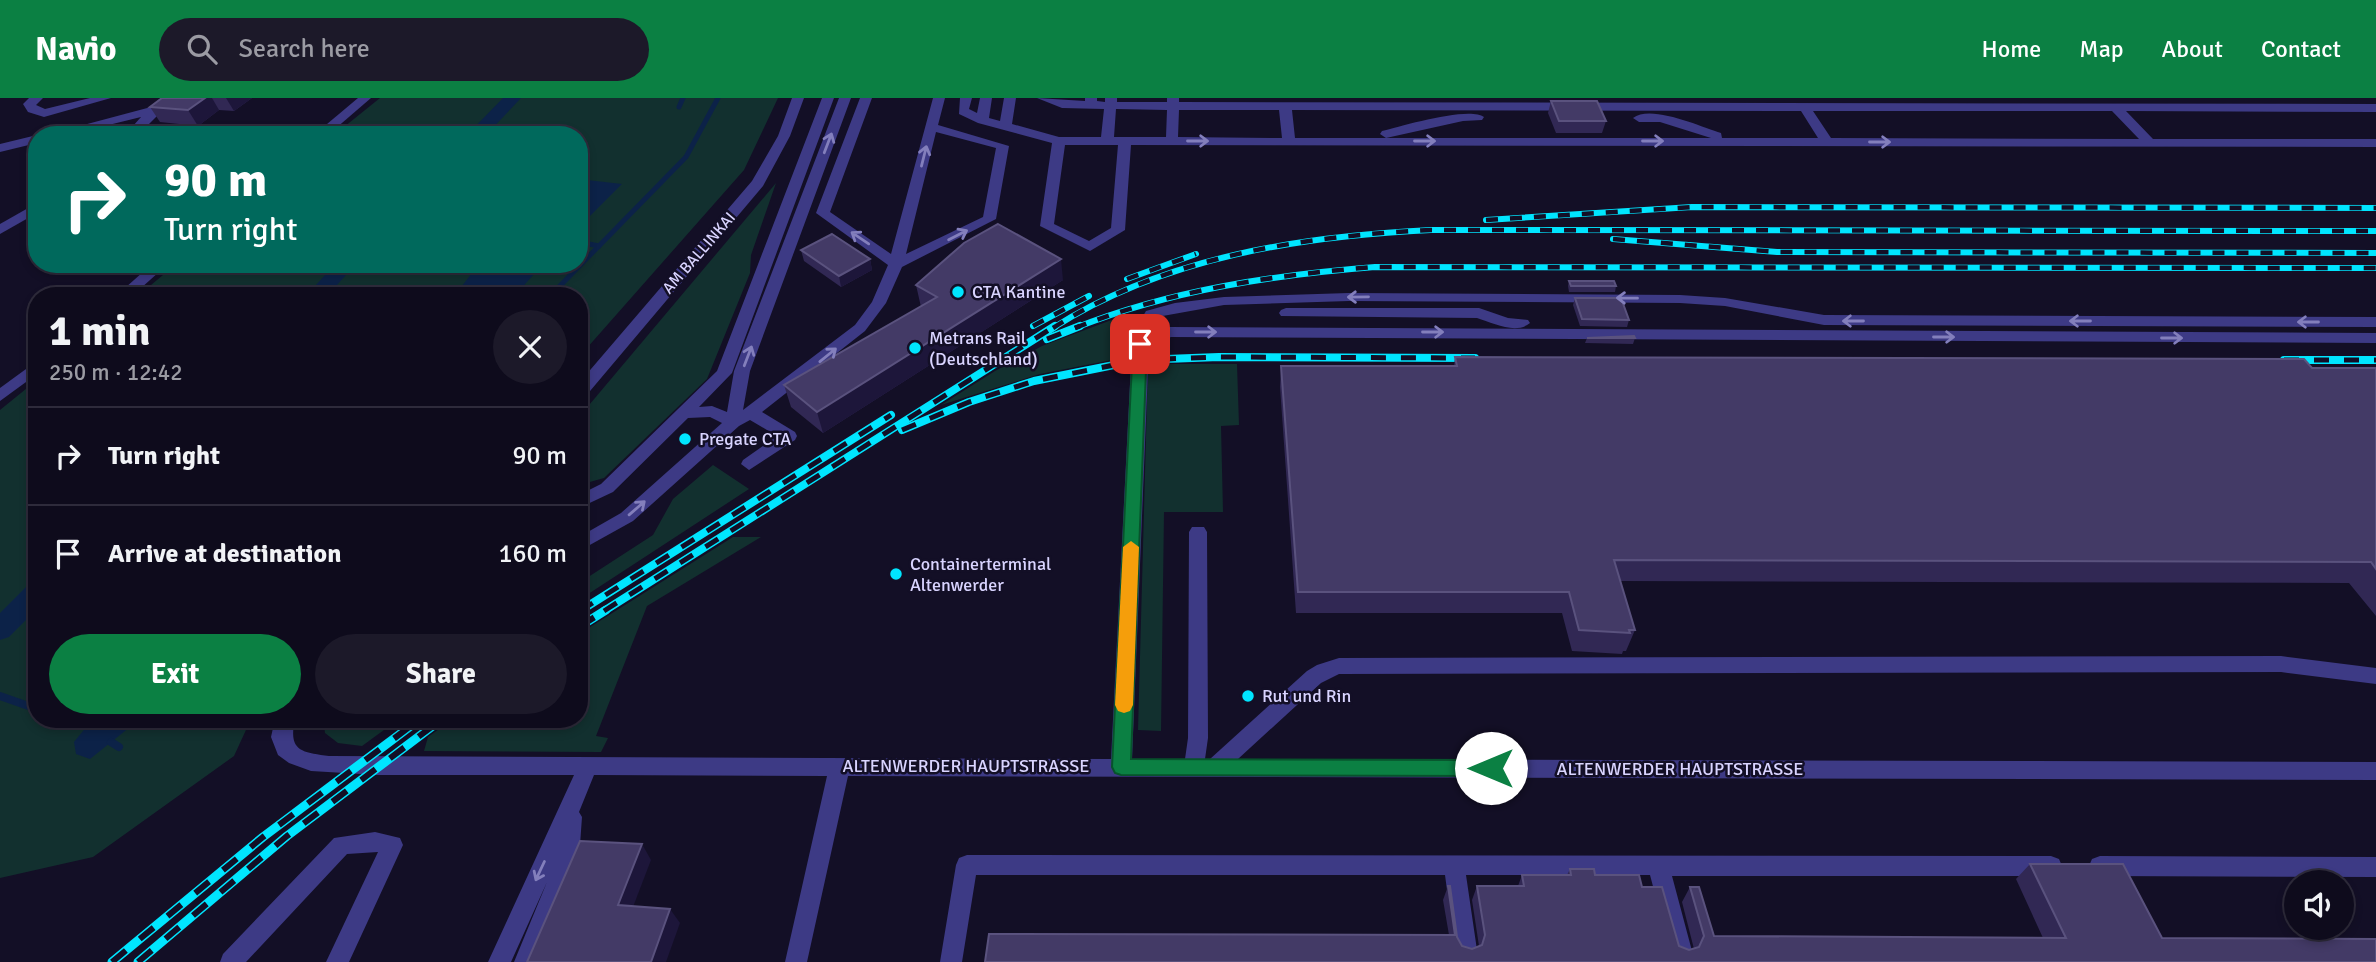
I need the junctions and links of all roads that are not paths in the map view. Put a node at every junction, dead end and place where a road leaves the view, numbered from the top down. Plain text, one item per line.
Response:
1 (37, 98) edge
2 (104, 98) edge
3 (365, 98) edge
4 (798, 98) edge
5 (828, 98) edge
6 (845, 98) edge
7 (866, 98) edge
8 (939, 98) edge
9 (966, 98) edge
10 (986, 98) edge
11 (1010, 98) edge
12 (1043, 98) edge
13 (2318, 98) edge
14 (1062, 101) edge
15 (1090, 101) edge
16 (1111, 101) edge
17 (160, 102) edge
18 (1136, 102) edge
19 (1156, 102) edge
20 (1173, 102) edge
21 (1237, 102) edge
22 (1337, 102) edge
23 (1442, 102) edge
24 (1547, 102) edge
25 (1650, 102) edge
26 (1752, 102) edge
27 (1856, 102) edge
28 (1959, 102) edge
29 (2062, 103) edge
30 (2166, 103) edge
31 (1285, 106) junction
32 (1804, 106) junction
33 (2115, 107) junction
34 (2329, 108) junction
35 (2376, 108) edge
36 (982, 120) junction
37 (81, 126) edge
38 (139, 126) edge
39 (331, 126) edge
40 (1005, 126) junction
41 (931, 127) junction
42 (28, 141) edge
43 (1059, 141) junction
44 (1107, 141) junction
45 (1125, 141) junction
46 (1172, 141) junction
47 (1289, 141) junction
48 (1355, 141) junction
49 (1735, 141) junction
50 (1827, 142) junction
51 (2150, 143) junction
52 (2376, 143) edge
53 (0, 148) edge
54 (28, 213) edge
55 (0, 230) edge
56 (896, 264) junction
57 (150, 273) edge
58 (133, 287) edge
59 (1500, 296) junction
60 (2376, 322) edge
61 (1508, 328) junction
62 (1142, 336) junction
63 (2376, 338) edge
64 (28, 373) edge
65 (588, 382) edge
66 (0, 396) edge
67 (751, 412) junction
68 (686, 413) junction
69 (733, 422) junction
70 (749, 464) dead end
71 (588, 498) edge
72 (1198, 531) dead end
73 (588, 540) edge
74 (2376, 676) edge
75 (282, 728) edge
76 (588, 765) junction
77 (840, 765) junction
78 (1121, 767) junction
79 (1204, 768) junction
80 (2376, 771) edge
81 (571, 810) junction
82 (1454, 865) junction
83 (1658, 865) junction
84 (2376, 867) edge
85 (1466, 950) edge
86 (1681, 951) edge
87 (231, 962) edge
88 (337, 962) edge
89 (499, 962) edge
90 (524, 962) edge
91 (796, 962) edge
92 (951, 962) edge

1 - 2 street
3 - 39 street
4 - 65 street, AM BALLINKAI
5 - 68 street
69 -> 6 street
56 -> 7 street
8 - 41 street
9 - 36 street
10 - 36 street
11 - 40 street
12 - 14 street
13 - 34 street
14 - 15 street
15 - 16 street
16 - 18 street
16 - 44 street
17 - 37 street
17 - 38 street
18 - 19 street
19 - 20 street
20 - 21 street
20 - 46 street
21 - 31 street
22 - 23 street
22 - 31 street
23 - 24 street
24 - 25 street
25 - 26 street
26 - 32 street
27 - 28 street
27 - 32 street
28 - 29 street
29 - 33 street
30 - 33 street
30 - 34 street
31 - 47 street
32 - 50 street
33 - 51 street
34 - 35 street
36 - 40 street
40 - 43 street
56 -> 41 street
56 -> 41 street
42 - 53 street
43 - 44 street
43 - 45 street
44 - 45 street
45 - 46 street
46 -> 47 street
47 - 48 street
48 -> 49 street
48 - 49 street
49 - 50 street
50 -> 51 street
51 - 52 street
54 - 55 street
67 -> 56 street
57 - 58 street
60 -> 59 street
59 - 61 street
59 -> 62 street
61 - 62 street
61 -> 63 street
62 - 78 street
64 - 66 street
67 - 69 street
67 - 70 street
68 - 69 street
68 - 71 street
73 -> 69 street
72 - 79 street
74 - 79 street
75 - 76 street, ALTENWERDER HAUPTSTRASSE
76 - 77 street, ALTENWERDER HAUPTSTRASSE
76 - 81 street
77 - 78 street, ALTENWERDER HAUPTSTRASSE
77 - 91 street
78 - 79 street, ALTENWERDER HAUPTSTRASSE
79 - 80 street, ALTENWERDER HAUPTSTRASSE
81 -> 89 street
81 - 90 street
82 - 83 street
82 - 85 street
82 - 92 street
83 - 84 street
83 - 86 street
87 - 88 street

